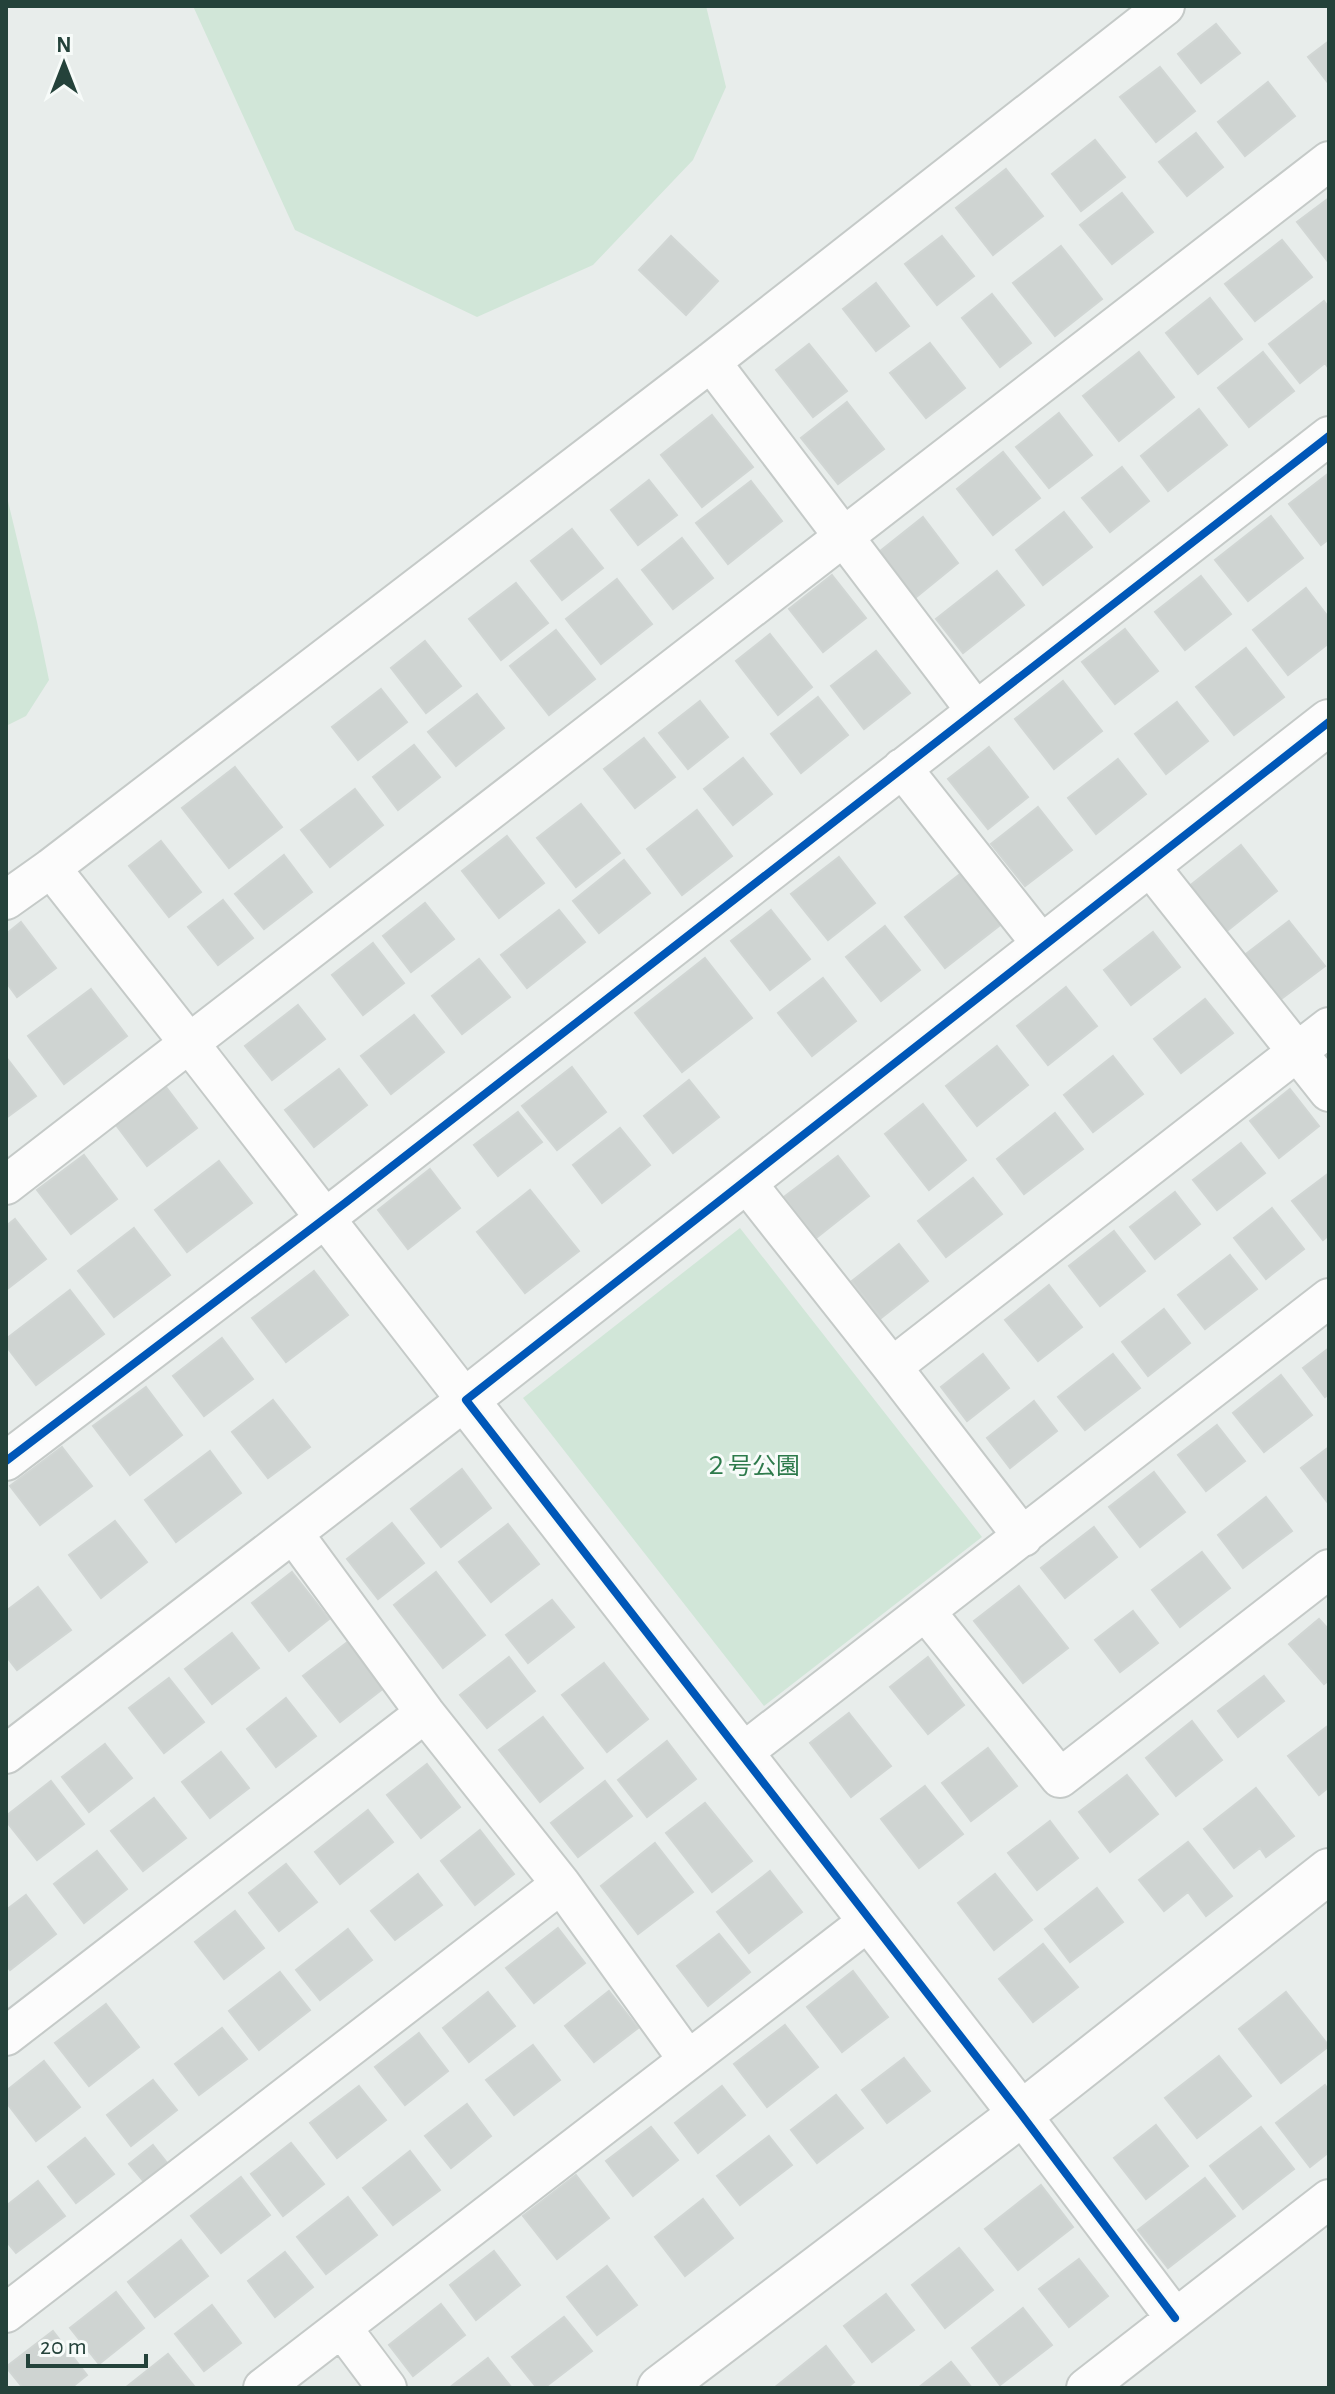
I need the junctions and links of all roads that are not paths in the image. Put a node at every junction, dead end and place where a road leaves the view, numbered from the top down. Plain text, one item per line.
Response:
1 (1165, 6) edge
2 (1329, 161) edge
3 (711, 362) junction
4 (1329, 436) edge
5 (844, 537) junction
6 (976, 711) junction
7 (1329, 722) edge
8 (902, 768) junction
9 (1148, 864) junction
10 (51, 868) junction
11 (6, 900) edge
12 (1043, 946) junction
13 (1329, 1027) edge
14 (189, 1043) junction
15 (1297, 1052) junction
16 (1329, 1092) edge
17 (745, 1181) junction
18 (6, 1185) edge
19 (325, 1218) junction
20 (1329, 1298) edge
21 (892, 1367) junction
22 (466, 1400) junction
23 (6, 1461) edge
24 (293, 1533) junction
25 (1023, 1537) junction
26 (1329, 1569) edge
27 (926, 1612) junction
28 (425, 1713) junction
29 (6, 1754) edge
30 (741, 1754) junction
31 (1329, 1871) edge
32 (561, 1884) junction
33 (870, 1920) junction
34 (6, 2036) edge
35 (688, 2060) junction
36 (1021, 2114) junction
37 (1324, 2215) edge
38 (6, 2313) edge
39 (1175, 2318) junction
40 (342, 2328) junction
41 (263, 2388) edge
42 (387, 2388) edge
43 (660, 2388) edge
44 (1086, 2388) edge

1 - 3 street
2 - 5 street
3 - 5 street
3 - 10 street
4 - 6 street
5 - 6 street
5 - 14 street
6 - 8 street
7 - 9 street
8 - 12 street
8 - 19 street
9 - 12 street
9 - 15 street
10 - 11 street
10 - 14 street
12 - 17 street
13 - 15 street
14 - 18 street
14 - 19 street
15 - 16 street
15 - 21 street
17 - 21 street
17 - 22 street
19 - 22 street
19 - 23 street
20 - 25 street
21 - 25 street
22 - 24 street
22 - 30 street
24 - 28 street
24 - 29 street
25 - 27 street
26 - 27 street
27 - 30 street
28 - 32 street
28 - 34 street
30 - 33 street
31 - 36 street
32 - 35 street
32 - 38 street
33 - 35 street
33 - 36 street
35 - 40 street
36 - 39 street
36 - 43 street
37 - 39 street
39 - 44 street
40 - 41 street
40 - 42 street

